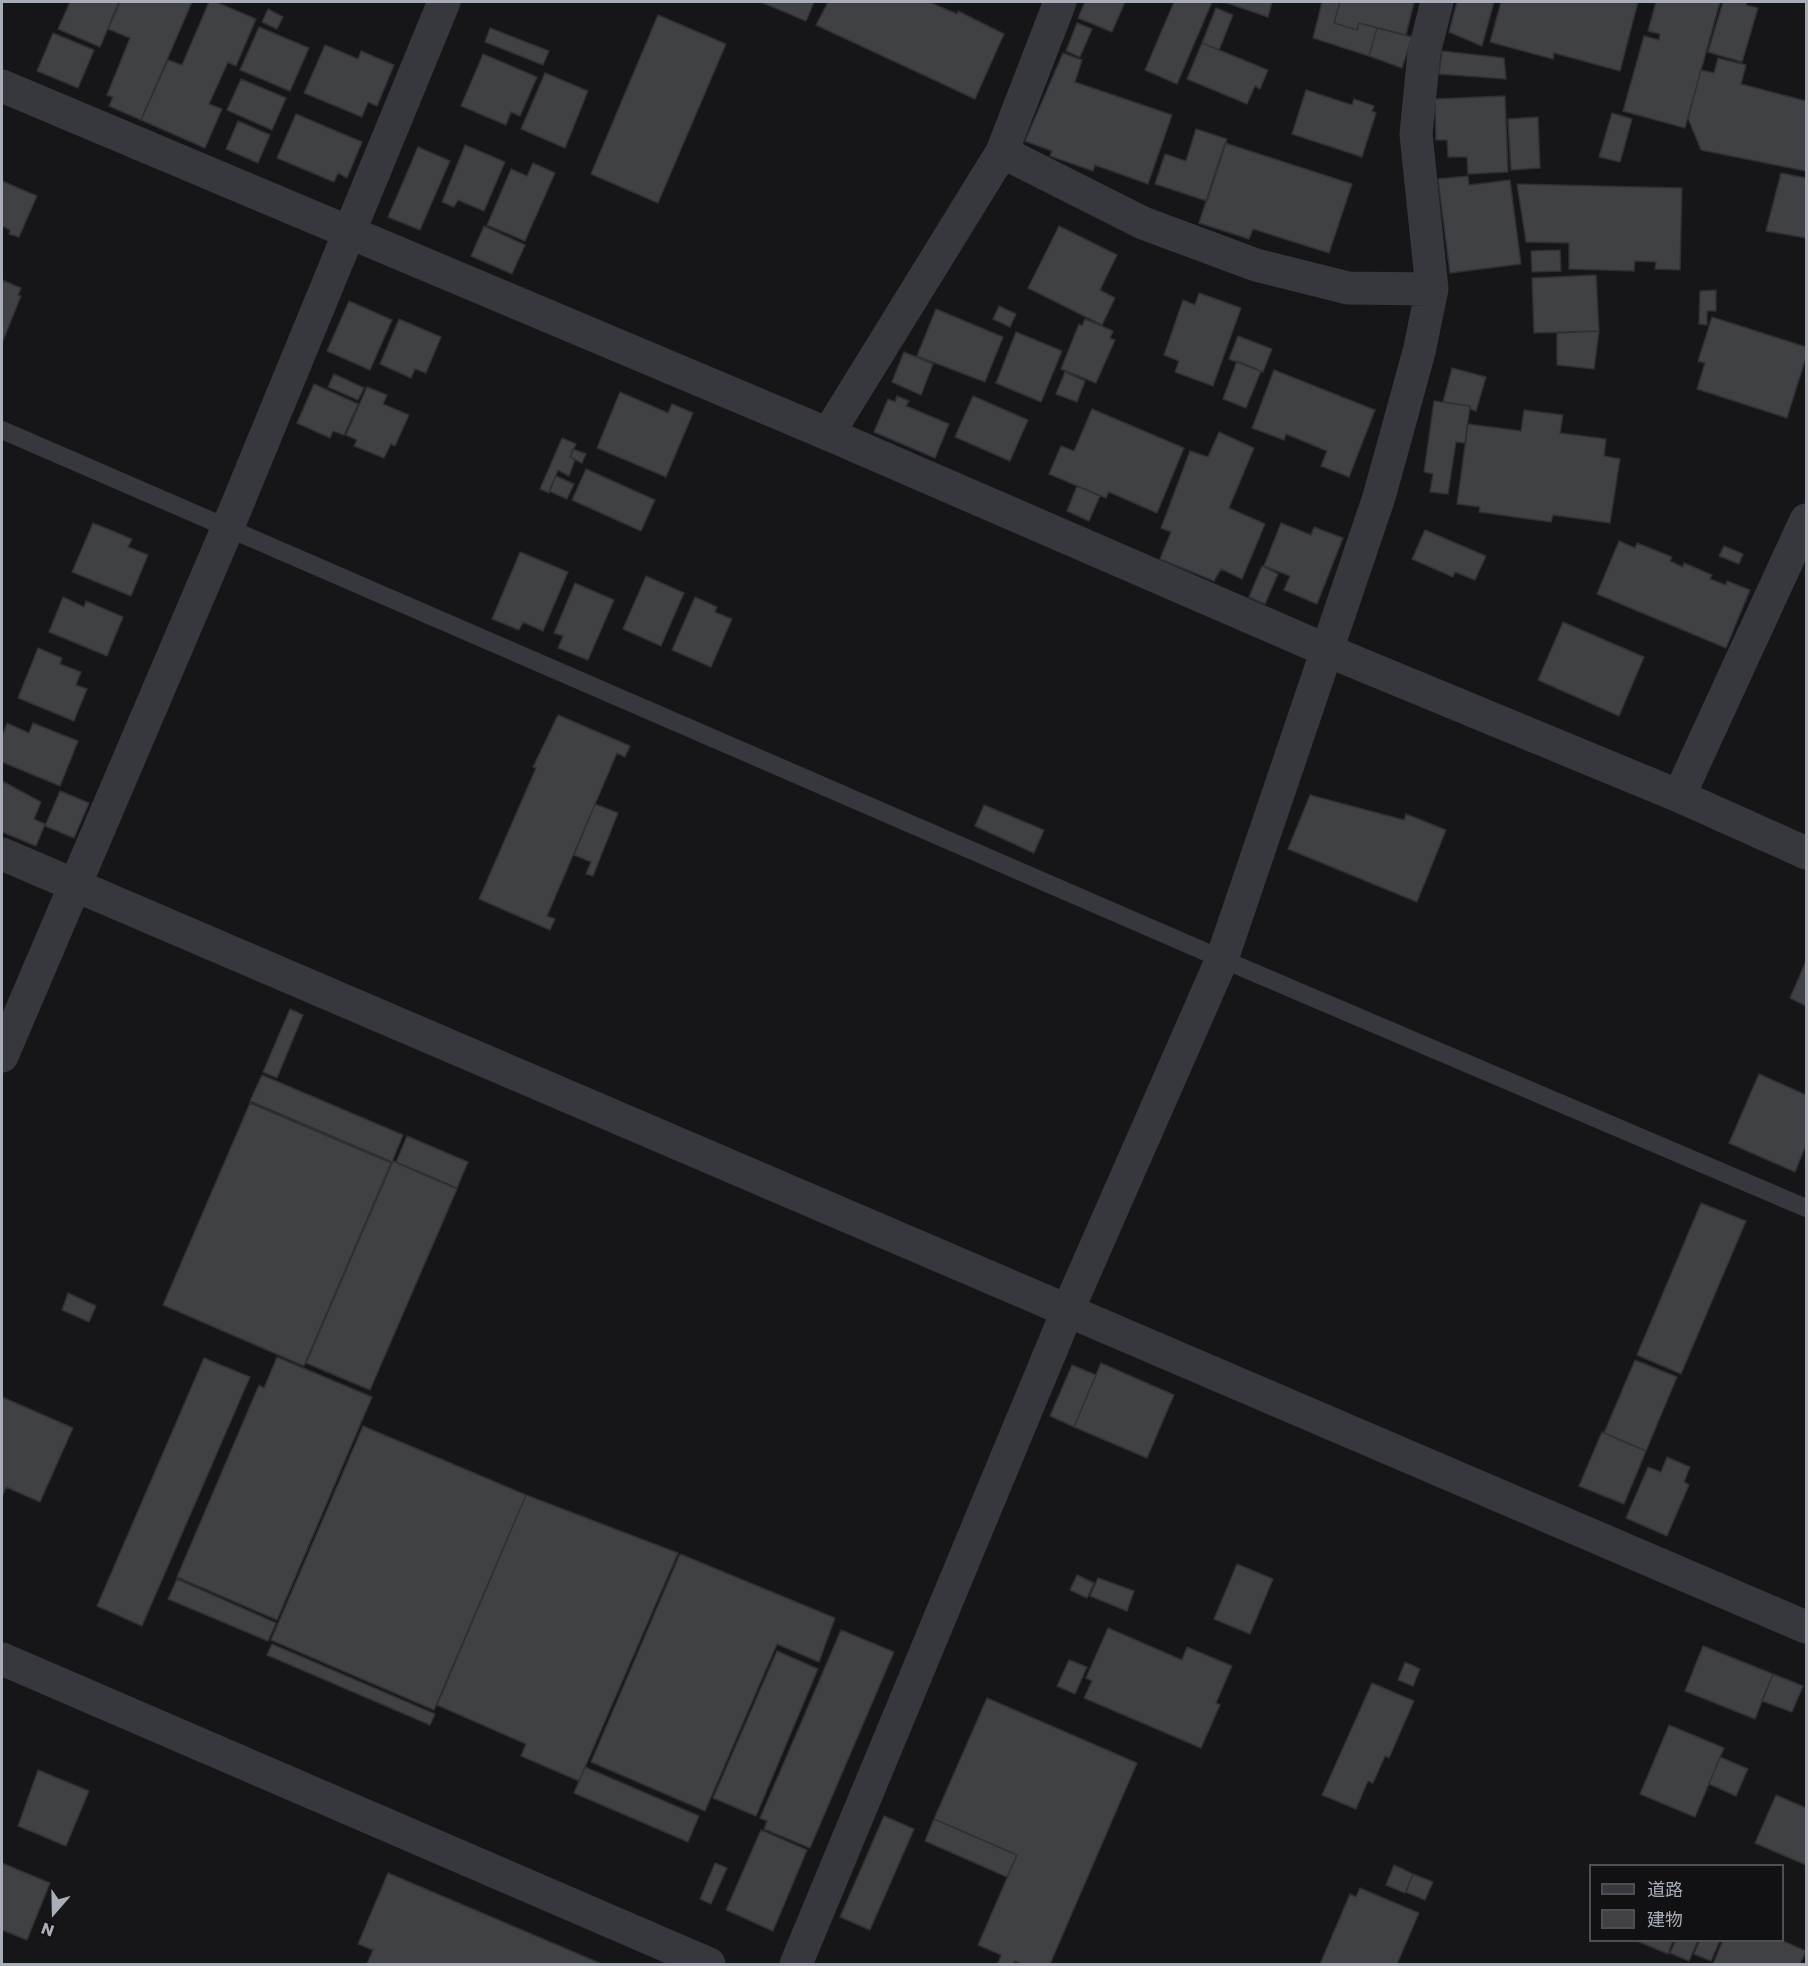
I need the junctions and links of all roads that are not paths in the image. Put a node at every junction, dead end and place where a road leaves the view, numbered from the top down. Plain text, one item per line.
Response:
1 (444, 2) edge
2 (1060, 2) edge
3 (1437, 2) edge
4 (2, 86) edge
5 (1002, 152) junction
6 (350, 233) junction
7 (1432, 289) junction
8 (2, 430) edge
9 (828, 434) junction
10 (1806, 520) edge
11 (228, 527) junction
12 (1326, 650) junction
13 (1679, 796) junction
14 (1806, 852) edge
15 (2, 854) edge
16 (75, 885) junction
17 (1221, 959) junction
18 (2, 1056) edge
19 (1806, 1208) edge
20 (1067, 1312) junction
21 (1806, 1627) edge
22 (2, 1659) edge
23 (709, 1965) edge
24 (796, 1965) edge

1 - 6 street
2 - 5 street
3 - 7 street
4 - 6 street
5 - 7 street
5 - 9 street
6 - 9 street
6 - 11 street
7 - 12 street
8 - 11 lane
9 - 12 street
10 - 13 street
11 - 16 street
11 - 17 lane
12 - 13 street
12 - 17 street
13 - 14 street
15 - 16 street
16 - 18 street
16 - 20 street
17 - 19 lane
17 - 20 street
20 - 21 street
20 - 24 street
22 - 23 street

